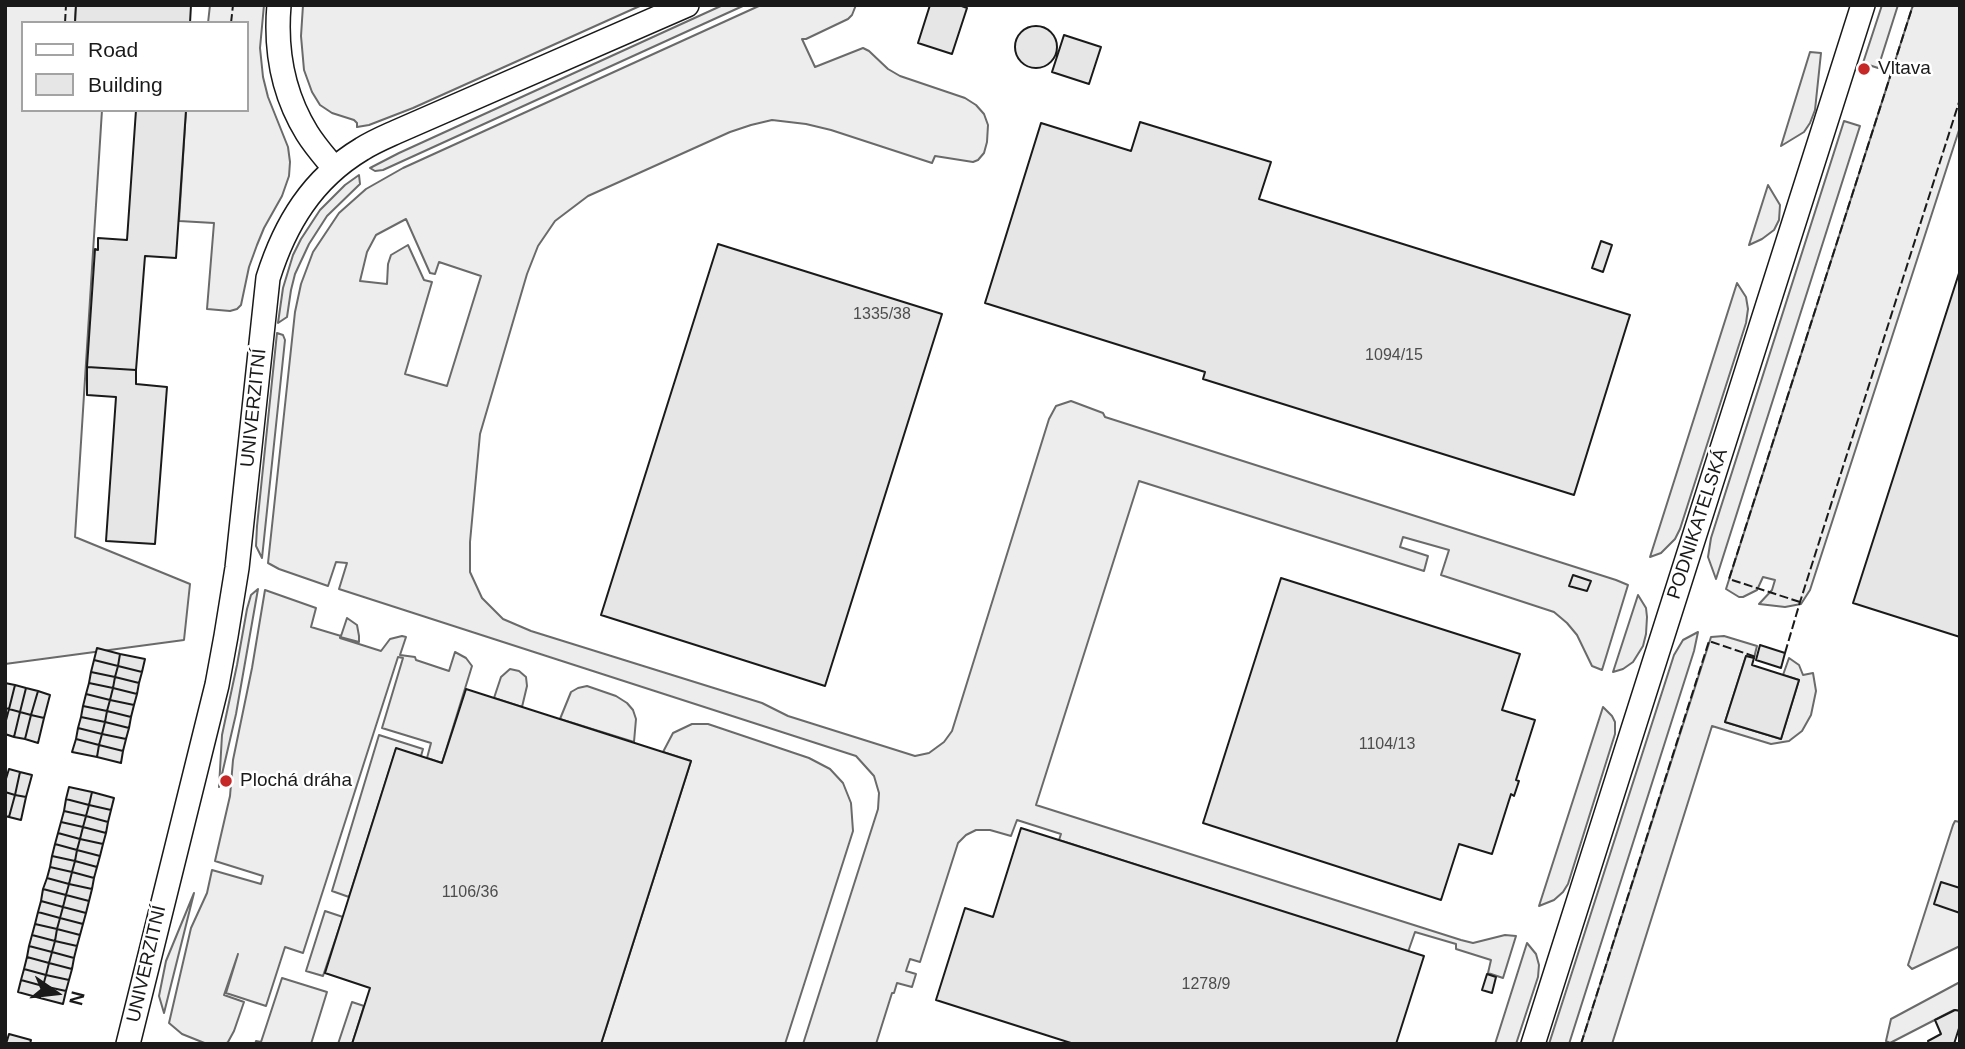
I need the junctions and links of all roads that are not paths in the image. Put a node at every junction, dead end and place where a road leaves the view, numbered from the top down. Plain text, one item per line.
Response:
1 (279, 5) edge
2 (687, 5) edge
3 (1863, 5) edge
4 (334, 169) junction
5 (128, 1044) edge
6 (1533, 1044) edge

1 - 4 street
2 - 4 street, UNIVERZITNÍ
3 - 6 street, PODNIKATELSKÁ
4 - 5 street, UNIVERZITNÍ

